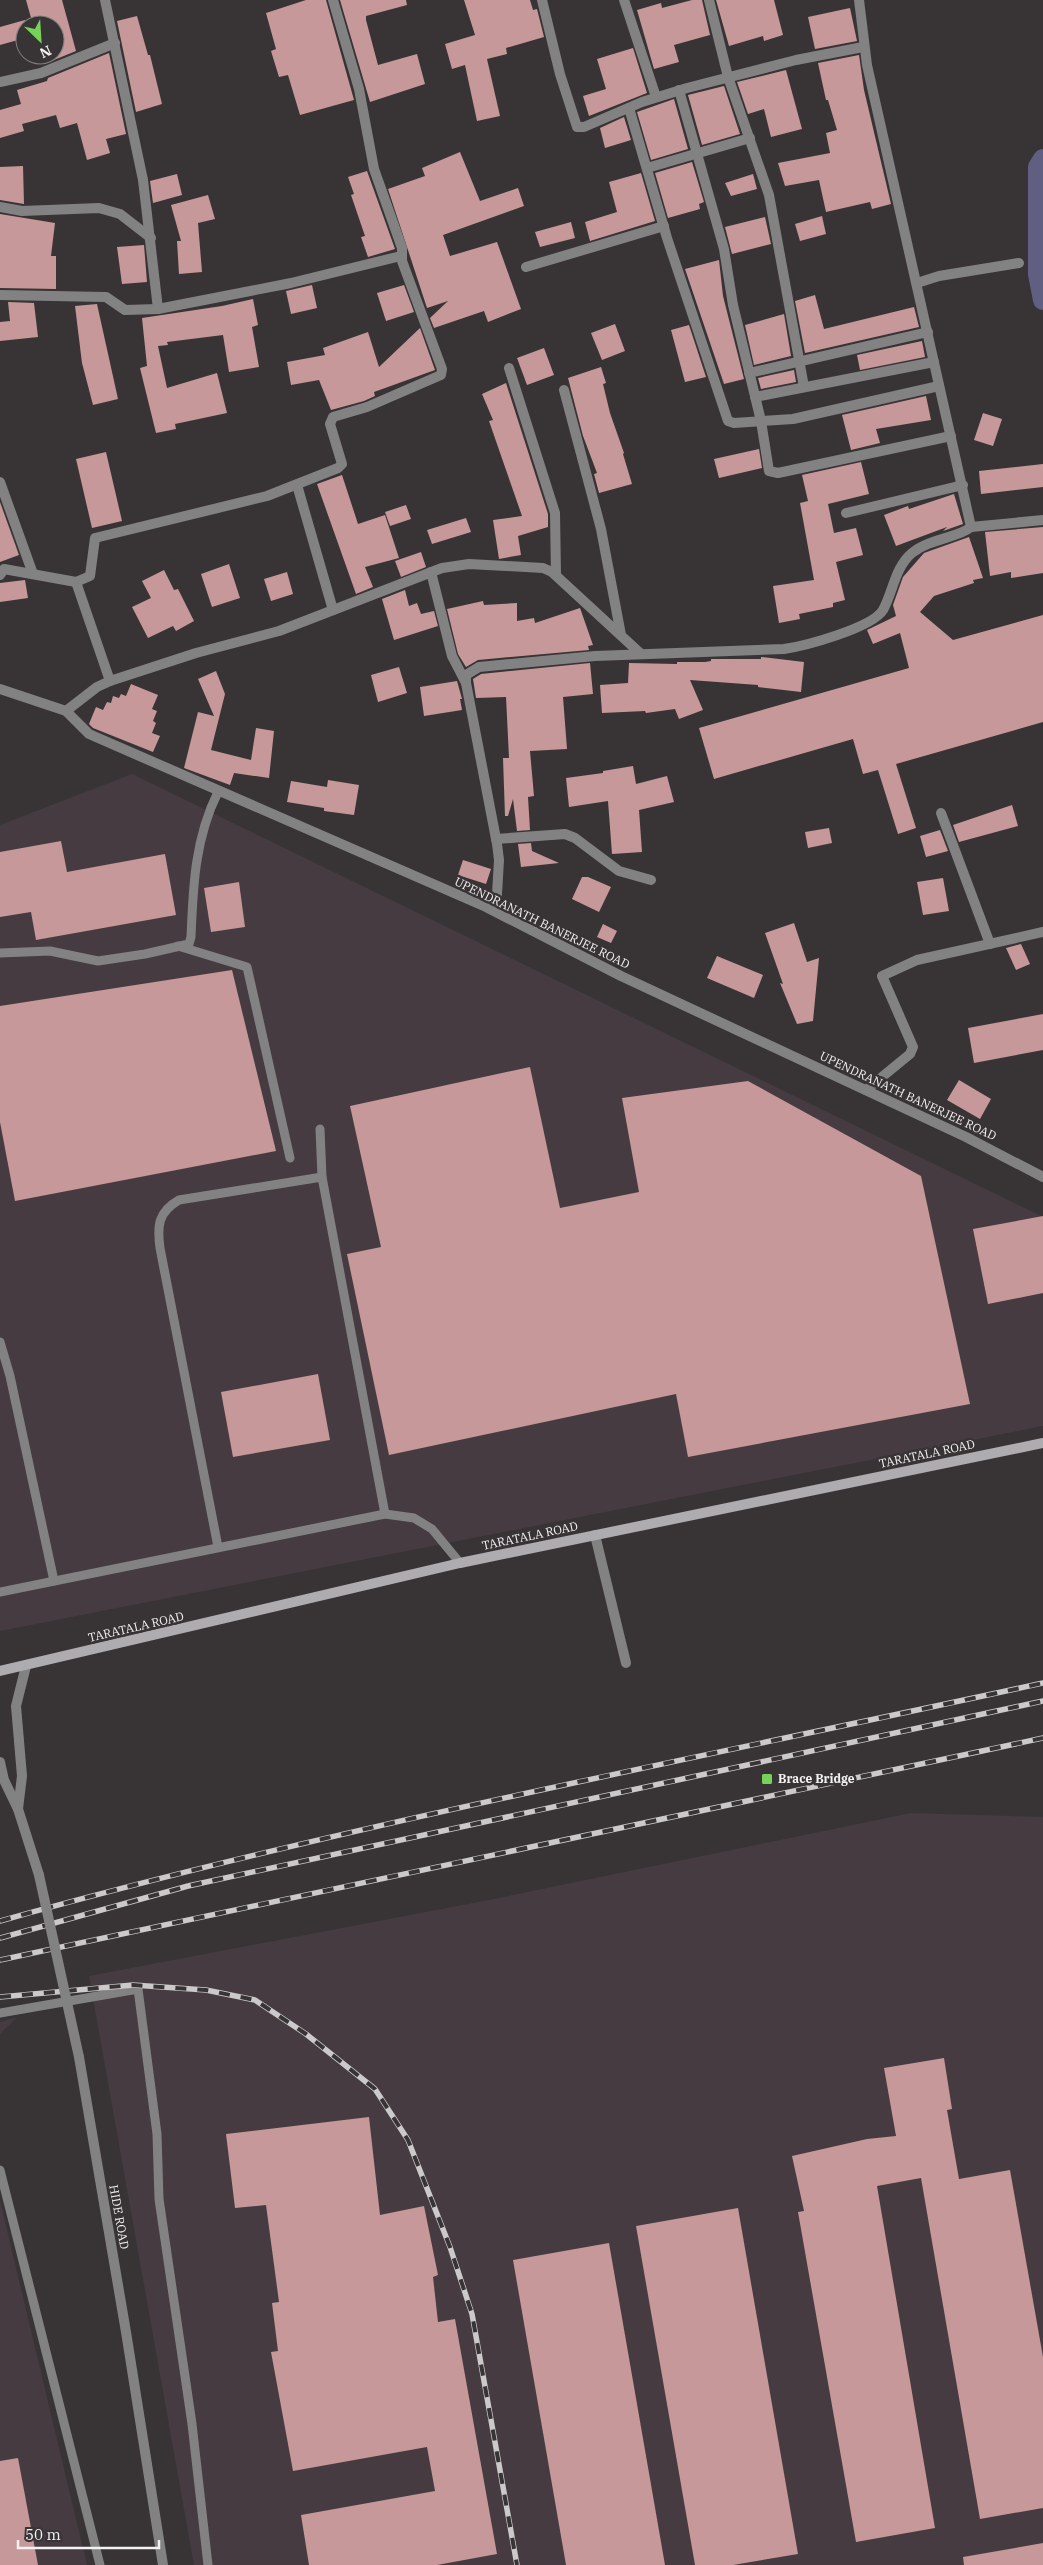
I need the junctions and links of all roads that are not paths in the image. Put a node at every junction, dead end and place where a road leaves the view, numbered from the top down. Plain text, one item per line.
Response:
1 (105, 0) edge
2 (333, 0) edge
3 (542, 0) edge
4 (624, 0) edge
5 (709, 0) edge
6 (859, 0) edge
7 (115, 43) junction
8 (864, 47) junction
9 (728, 76) junction
10 (0, 82) edge
11 (679, 90) junction
12 (656, 98) junction
13 (629, 108) junction
14 (750, 138) junction
15 (698, 152) junction
16 (647, 168) junction
17 (0, 207) edge
18 (664, 226) junction
19 (151, 238) junction
20 (401, 256) junction
21 (1019, 263) dead end
22 (526, 267) dead end
23 (917, 283) junction
24 (0, 295) edge
25 (158, 309) junction
26 (928, 332) junction
27 (799, 362) junction
28 (934, 362) junction
29 (509, 368) dead end
30 (749, 373) junction
31 (940, 386) junction
32 (804, 387) junction
33 (564, 390) dead end
34 (755, 397) junction
35 (761, 422) junction
36 (951, 436) junction
37 (0, 482) edge
38 (297, 485) junction
39 (962, 485) junction
40 (846, 513) dead end
41 (1043, 520) edge
42 (971, 527) junction
43 (431, 572) junction
44 (33, 574) junction
45 (0, 575) edge
46 (556, 575) junction
47 (76, 582) junction
48 (333, 610) junction
49 (621, 635) junction
50 (641, 654) junction
51 (110, 681) junction
52 (466, 683) junction
53 (0, 690) edge
54 (66, 711) junction
55 (218, 792) junction
56 (941, 813) dead end
57 (496, 839) junction
58 (651, 880) dead end
59 (496, 912) junction
60 (1043, 932) edge
61 (990, 944) junction
62 (175, 946) junction
63 (0, 953) edge
64 (866, 1090) junction
65 (320, 1129) dead end
66 (290, 1158) dead end
67 (322, 1177) junction
68 (1043, 1177) edge
69 (0, 1342) edge
70 (1043, 1443) edge
71 (385, 1514) junction
72 (595, 1535) junction
73 (218, 1547) junction
74 (460, 1563) junction
75 (54, 1581) junction
76 (0, 1592) edge
77 (626, 1663) dead end
78 (26, 1666) junction
79 (0, 1671) edge
80 (0, 1762) edge
81 (18, 1809) junction
82 (0, 2013) edge
83 (0, 2170) edge
84 (100, 2565) edge
85 (163, 2565) edge
86 (208, 2565) edge

1 - 7 street
2 - 20 street
3 - 13 street
4 - 12 street
5 - 9 street
6 - 8 street
7 - 10 street
7 - 19 street
8 - 9 street
8 - 23 street
9 - 11 street
9 - 14 street
11 - 12 street
11 - 15 street
12 - 13 street
13 - 16 street
14 - 15 street
14 - 27 street
15 - 16 street
15 - 30 street
16 - 18 street
17 - 19 street
18 - 22 street
18 - 35 street
19 - 25 street
20 - 25 street
20 - 38 street
21 - 23 street
23 - 26 street
24 - 25 street
26 - 27 street
26 - 28 street
27 - 30 street
27 - 32 street
28 - 31 street
28 - 32 street
29 - 46 street
30 - 34 street
31 - 35 street
31 - 36 street
32 - 34 street
33 - 49 street
34 - 35 street
35 - 36 street
36 - 39 street
37 - 44 street
38 - 47 street
38 - 48 street
39 - 40 street
39 - 42 street
41 - 42 street
42 - 50 street
43 - 46 street
43 - 48 street
43 - 52 street
44 - 45 street
44 - 47 street
46 - 49 street
47 - 51 street
48 - 51 street
49 - 50 street
50 - 52 street
51 - 54 street
52 - 57 street
53 - 54 street, UPENDRANATH BANERJEE ROAD
54 - 55 street, UPENDRANATH BANERJEE ROAD
55 - 59 street, UPENDRANATH BANERJEE ROAD
55 - 62 lane
56 - 61 street
57 - 58 street
57 - 59 street
59 - 64 street, UPENDRANATH BANERJEE ROAD
60 - 61 street
61 - 64 street
62 - 63 lane
62 - 66 lane
64 - 68 street, UPENDRANATH BANERJEE ROAD
65 - 67 lane
67 - 71 lane
67 - 73 lane
69 - 75 lane
70 - 72 main road, TARATALA ROAD
71 - 73 lane
71 - 74 lane
72 - 74 main road, TARATALA ROAD
72 - 77 street
73 - 75 lane
74 - 78 main road, TARATALA ROAD
75 - 76 lane
78 - 79 main road, TARATALA ROAD
78 - 81 street
80 - 81 street, HIDE ROAD
81 - 85 street, HIDE ROAD, bridge
82 - 86 lane
83 - 84 lane

